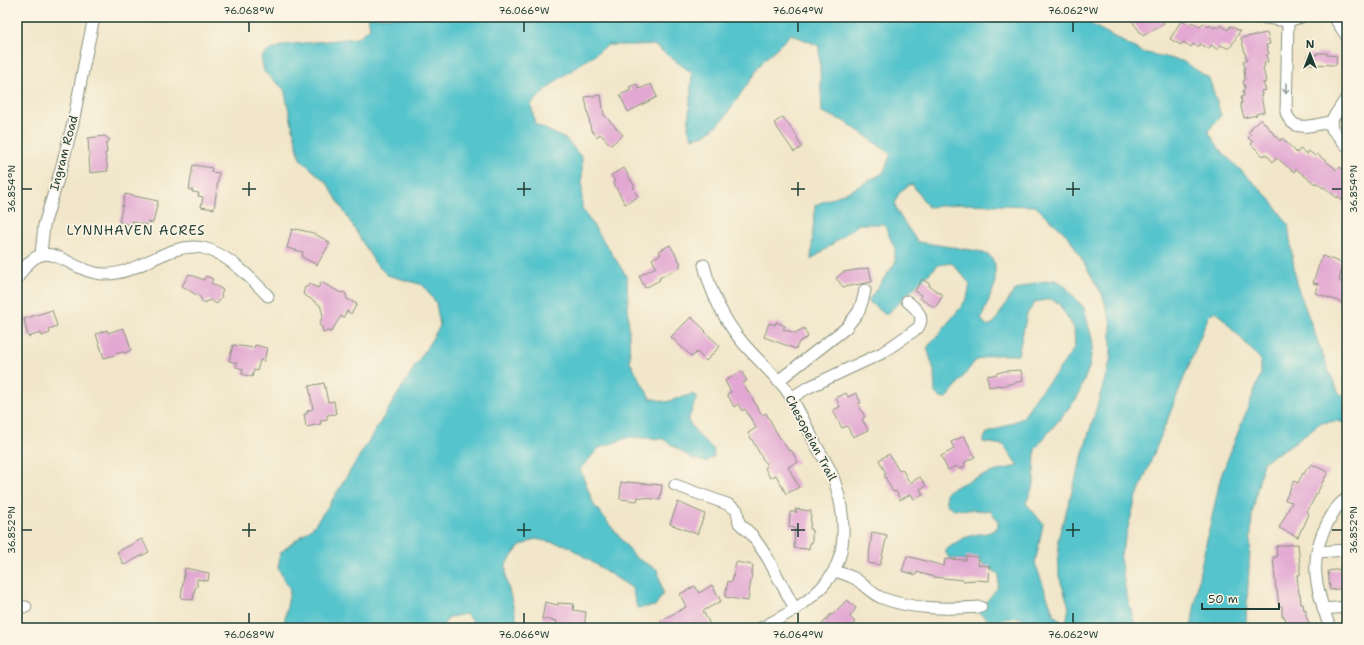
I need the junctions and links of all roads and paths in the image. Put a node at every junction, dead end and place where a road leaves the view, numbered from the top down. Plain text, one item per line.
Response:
1 (94, 17) edge
2 (1258, 17) edge
3 (1301, 17) edge
4 (1334, 17) edge
5 (1288, 21) junction
6 (1347, 37) edge
7 (1347, 97) edge
8 (1331, 122) junction
9 (1347, 146) edge
10 (41, 254) junction
11 (704, 265) dead end
12 (17, 279) edge
13 (865, 290) dead end
14 (268, 296) dead end
15 (907, 301) dead end
16 (778, 381) junction
17 (791, 398) junction
18 (675, 485) dead end
19 (1347, 498) edge
20 (1347, 550) edge
21 (1317, 552) junction
22 (834, 571) junction
23 (981, 607) dead end
24 (1347, 607) edge
25 (795, 609) junction
26 (1323, 609) junction
27 (761, 628) edge
28 (1330, 628) edge

1 - 10 street, Ingram Road
2 - 5 street
3 - 5 street
4 - 6 street
5 -> 8 street
7 - 8 street
8 - 9 street
10 - 12 street
10 - 14 street
11 - 16 street, Chesopeian Trail
13 - 16 street
15 - 17 street
16 - 17 street, Chesopeian Trail
17 - 22 street, Chesopeian Trail
18 - 25 street
19 - 21 street
20 - 21 street
21 - 26 street
22 - 23 street
22 - 25 street, Chesopeian Trail
24 - 26 street
25 - 27 street, Chesopeian Trail
26 - 28 street

